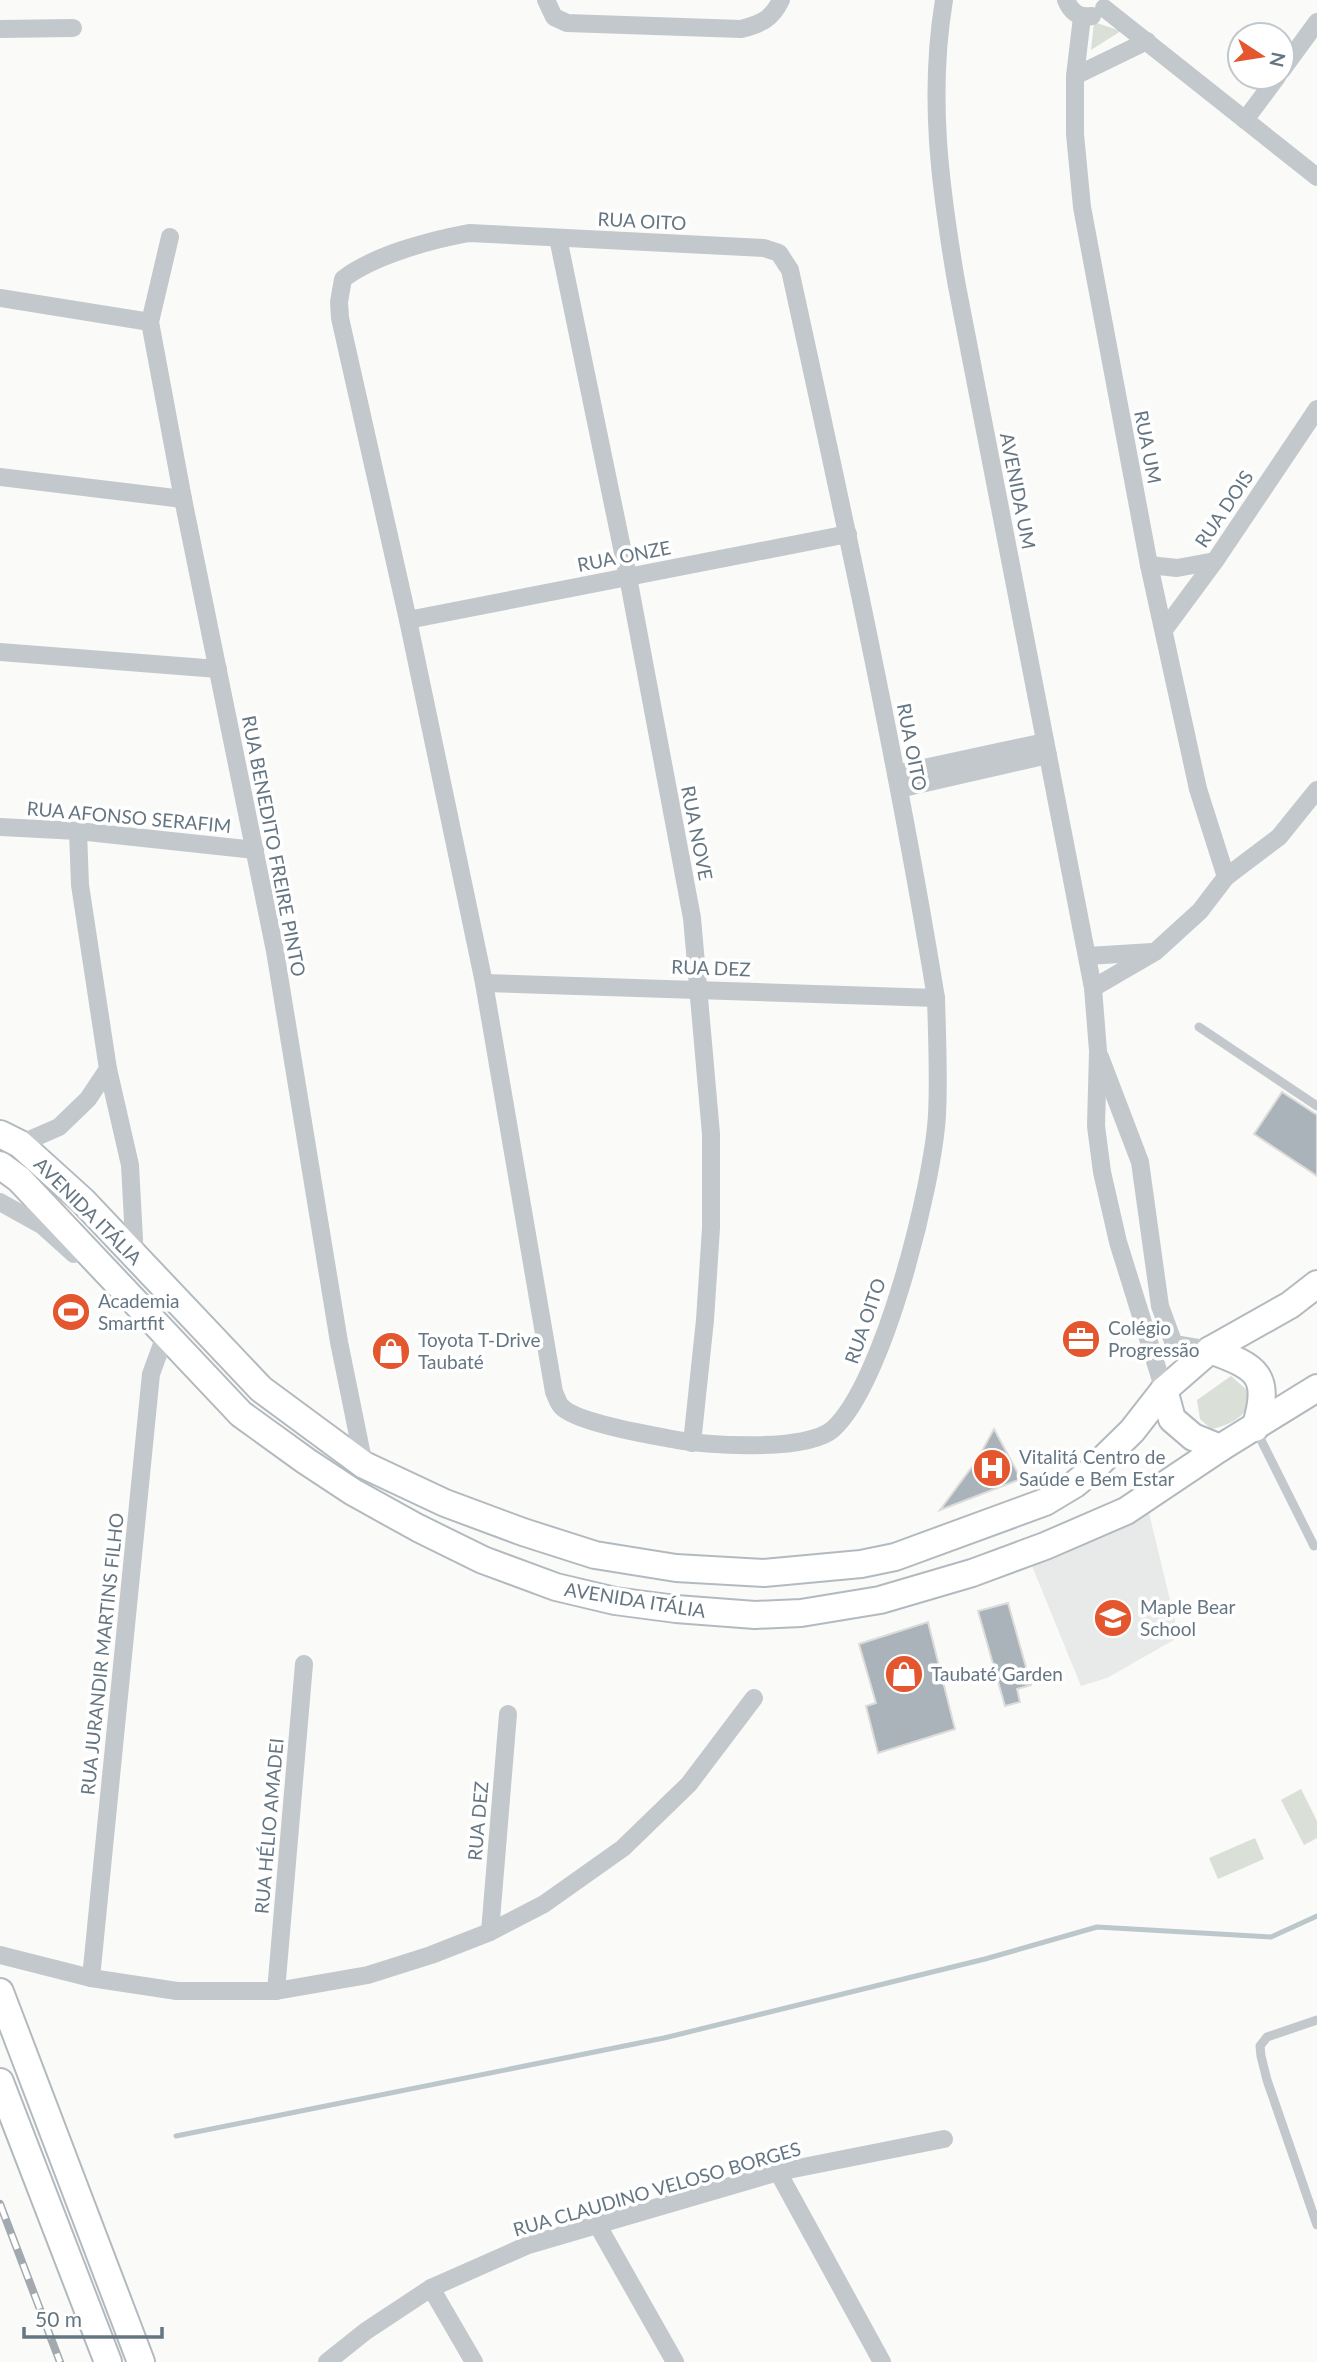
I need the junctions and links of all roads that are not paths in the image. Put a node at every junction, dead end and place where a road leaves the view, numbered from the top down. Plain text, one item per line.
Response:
1 (546, 0) edge
2 (781, 0) edge
3 (943, 0) edge
4 (1066, 0) edge
5 (1106, 4) edge
6 (1082, 17) junction
7 (1317, 22) edge
8 (73, 28) dead end
9 (0, 29) edge
10 (1147, 41) junction
11 (1296, 51) edge
12 (1075, 76) junction
13 (1266, 91) edge
14 (1245, 120) junction
15 (1317, 177) edge
16 (170, 237) dead end
17 (558, 238) junction
18 (0, 298) edge
19 (150, 322) junction
20 (1317, 410) edge
21 (0, 477) edge
22 (183, 499) junction
23 (848, 534) junction
24 (1215, 561) junction
25 (1149, 565) junction
26 (628, 577) junction
27 (408, 620) junction
28 (1164, 630) junction
29 (0, 652) edge
30 (218, 669) junction
31 (1047, 748) junction
32 (897, 782) junction
33 (1317, 790) edge
34 (0, 827) edge
35 (78, 831) junction
36 (255, 850) junction
37 (1226, 877) junction
38 (1155, 952) junction
39 (1088, 957) junction
40 (484, 983) junction
41 (1093, 988) junction
42 (700, 989) junction
43 (936, 998) junction
44 (1199, 1027) dead end
45 (1098, 1051) junction
46 (108, 1069) junction
47 (1317, 1106) edge
48 (10, 1139) edge
49 (0, 1165) edge
50 (0, 1202) edge
51 (135, 1258) junction
52 (1317, 1284) edge
53 (165, 1336) junction
54 (1210, 1350) junction
55 (1317, 1388) edge
56 (1164, 1390) junction
57 (1255, 1428) junction
58 (692, 1443) junction
59 (1220, 1448) junction
60 (365, 1465) junction
61 (1314, 1546) dead end
62 (304, 1664) dead end
63 (754, 1698) dead end
64 (508, 1714) dead end
65 (490, 1932) junction
66 (0, 1955) edge
67 (91, 1978) junction
68 (276, 1991) junction
69 (0, 1992) edge
70 (1317, 2020) edge
71 (0, 2082) edge
72 (944, 2139) dead end
73 (778, 2172) junction
74 (597, 2224) junction
75 (1317, 2225) edge
76 (431, 2288) junction
77 (108, 2362) edge
78 (141, 2362) edge
79 (327, 2362) edge
80 (474, 2362) edge
81 (675, 2362) edge
82 (881, 2362) edge

1 - 2 street
3 - 31 street, AVENIDA UM
4 - 6 street
5 - 6 street
5 - 10 street
6 - 12 street, RUA UM
7 - 11 street
8 - 9 street
10 - 12 street
10 - 14 street
12 - 25 street, RUA UM
13 - 14 street
14 - 15 street
16 - 19 street, RUA BENEDITO FREIRE PINTO
17 - 23 street, RUA OITO
17 - 26 street, RUA NOVE
17 - 27 street, RUA OITO
18 - 19 street
19 - 22 street, RUA BENEDITO FREIRE PINTO
20 - 24 street, RUA DOIS
21 - 22 street
22 - 30 street, RUA BENEDITO FREIRE PINTO
23 - 26 street, RUA ONZE
23 - 32 street, RUA OITO
24 - 25 street
24 - 28 street, RUA DOIS
25 - 28 street, RUA UM
26 - 27 street, RUA ONZE
26 - 42 street, RUA NOVE
27 - 40 street, RUA OITO
28 - 37 street, RUA UM
29 - 30 street
30 - 36 street, RUA BENEDITO FREIRE PINTO
31 - 32 street
31 - 39 street, AVENIDA UM
32 - 43 street, RUA OITO
33 - 37 street
34 - 35 street, RUA AFONSO SERAFIM
35 - 36 street, RUA AFONSO SERAFIM
35 - 46 street
36 - 60 street, RUA BENEDITO FREIRE PINTO
37 - 38 street
38 - 39 street
38 - 41 street
39 - 41 street, AVENIDA UM
40 - 42 street, RUA DEZ
40 - 58 street, RUA OITO
41 - 45 street, AVENIDA UM
42 - 43 street, RUA DEZ
42 - 58 street, RUA NOVE
43 - 58 street, RUA OITO
44 - 47 lane
45 - 54 street
45 - 56 street
46 - 48 street
46 - 51 street
48 - 51 main road, AVENIDA ITÁLIA
49 - 53 main road, AVENIDA ITÁLIA
50 - 53 street
51 - 60 main road, AVENIDA ITÁLIA
52 - 54 main road
53 - 59 main road, AVENIDA ITÁLIA
53 - 67 street, RUA JURANDIR MARTINS FILHO
54 - 56 main road
54 - 57 main road
55 - 57 main road, AVENIDA ITÁLIA
56 - 59 main road
56 - 60 main road, AVENIDA ITÁLIA
57 - 59 main road, AVENIDA ITÁLIA
57 - 61 lane
62 - 68 street, RUA HÉLIO AMADEI
63 - 65 street
64 - 65 street, RUA DEZ
65 - 68 street
66 - 67 street
67 - 68 street
69 - 78 main road
70 - 75 lane
71 - 77 main road
72 - 73 street, RUA CLAUDINO VELOSO BORGES
73 - 74 street, RUA CLAUDINO VELOSO BORGES
73 - 82 street
74 - 76 street, RUA CLAUDINO VELOSO BORGES
74 - 81 street
76 - 79 street, RUA CLAUDINO VELOSO BORGES
76 - 80 street

